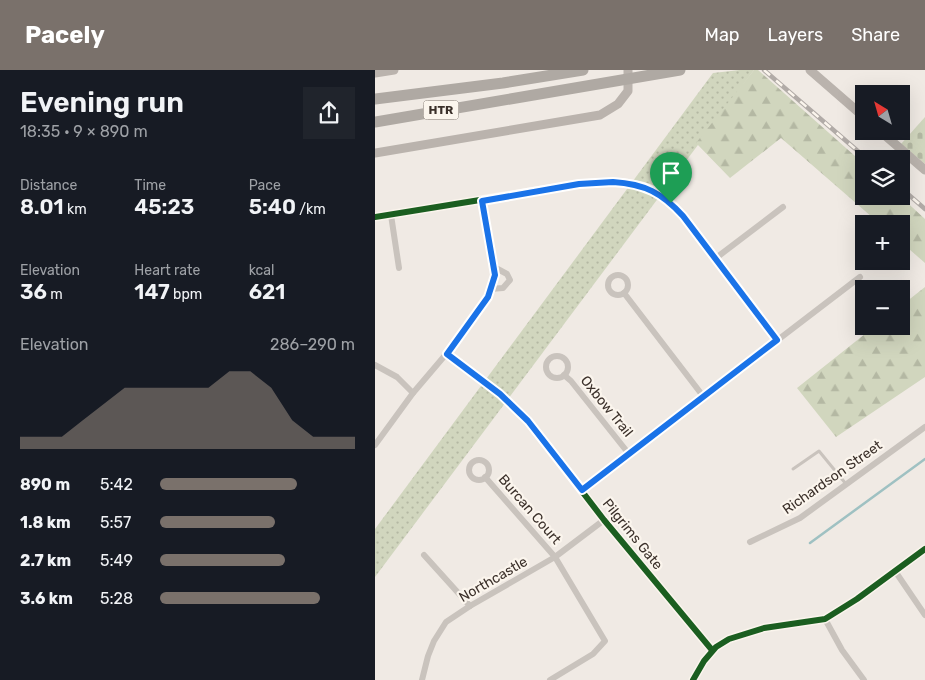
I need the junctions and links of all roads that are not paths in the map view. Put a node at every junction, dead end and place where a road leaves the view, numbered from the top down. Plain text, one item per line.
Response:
1 (394, 70) edge
2 (583, 70) edge
3 (628, 70) edge
4 (680, 70) edge
5 (810, 70) edge
6 (375, 73) edge
7 (378, 98) edge
8 (855, 109) edge
9 (375, 122) edge
10 (890, 140) edge
11 (375, 153) edge
12 (925, 170) edge
13 (482, 201) junction
14 (783, 207) dead end
15 (391, 215) junction
16 (375, 217) edge
17 (716, 258) junction
18 (493, 267) junction
19 (399, 268) dead end
20 (860, 277) dead end
21 (490, 289) junction
22 (624, 293) dead end
23 (777, 340) junction
24 (447, 354) junction
25 (375, 365) edge
26 (564, 375) dead end
27 (413, 393) junction
28 (703, 396) junction
29 (925, 427) edge
30 (375, 445) edge
31 (629, 454) junction
32 (793, 469) dead end
33 (485, 477) dead end
34 (846, 484) junction
35 (582, 490) junction
36 (604, 520) junction
37 (750, 542) dead end
38 (925, 549) edge
39 (424, 555) dead end
40 (555, 557) junction
41 (895, 572) junction
42 (470, 606) junction
43 (925, 615) edge
44 (825, 620) junction
45 (712, 650) junction
46 (422, 680) edge
47 (550, 680) edge
48 (693, 680) edge
49 (864, 680) edge

1 - 6 street
2 - 7 highway, HTR
3 - 11 street
4 - 9 highway, HTR
5 - 8 street
10 - 12 street
13 - 15 street
13 - 17 street
13 - 18 street
14 - 17 street
15 - 16 street
15 - 19 street
17 - 23 street
18 - 21 street
18 - 21 street
20 - 23 street
21 - 24 street
22 - 28 street
23 - 28 street
24 - 27 street
24 - 35 street, Pilgrims Gate
25 - 27 street
26 - 31 street, Oxbow Trail
27 - 30 street
28 - 31 street
29 - 34 street, Richardson Street
31 - 35 street
32 - 34 lane
33 - 40 street, Burcan Court
34 - 37 street, Richardson Street
35 - 36 street, Pilgrims Gate
36 - 40 street, Northcastle
36 - 45 street, Pilgrims Gate
38 - 41 street
39 - 42 street
40 - 42 street, Northcastle
40 - 47 street, Burcan Court
41 - 43 street
41 - 44 street
42 - 46 street, Northcastle
44 - 45 street
44 - 49 street
45 - 48 street

